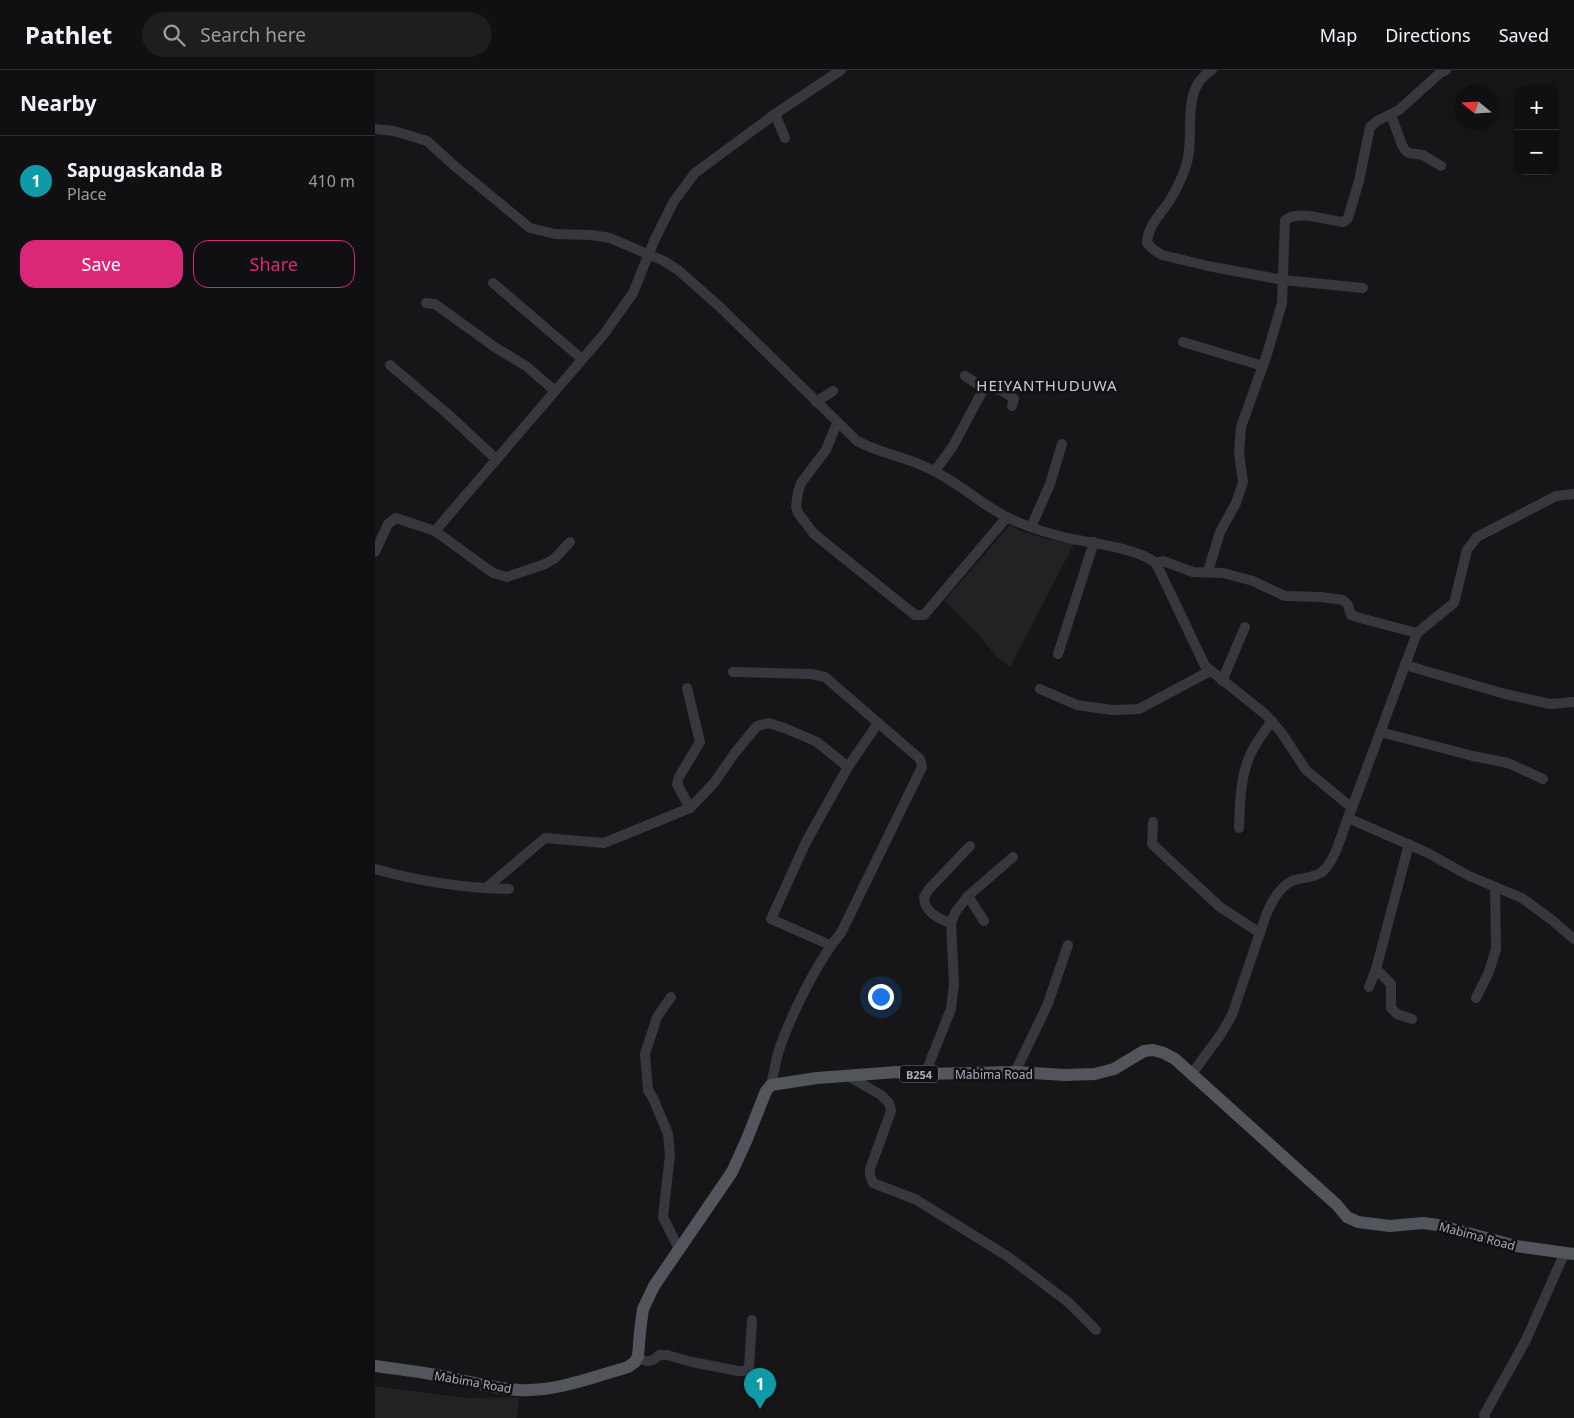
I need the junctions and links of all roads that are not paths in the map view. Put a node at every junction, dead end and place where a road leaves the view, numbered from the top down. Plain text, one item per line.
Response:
1 (841, 70) edge
2 (1212, 70) edge
3 (1446, 70) edge
4 (775, 114) junction
5 (1391, 115) junction
6 (375, 129) edge
7 (785, 138) dead end
8 (1441, 166) dead end
9 (649, 255) junction
10 (1283, 280) junction
11 (493, 282) dead end
12 (1363, 288) dead end
13 (426, 304) dead end
14 (1183, 342) dead end
15 (582, 359) junction
16 (390, 365) dead end
17 (1263, 366) junction
18 (965, 376) dead end
19 (982, 388) junction
20 (555, 391) junction
21 (833, 391) dead end
22 (816, 402) junction
23 (1012, 406) dead end
24 (837, 423) junction
25 (1062, 444) dead end
26 (496, 459) junction
27 (935, 471) junction
28 (1574, 494) edge
29 (1007, 517) junction
30 (1031, 527) junction
31 (435, 530) junction
32 (570, 542) dead end
33 (1094, 542) junction
34 (375, 552) edge
35 (1156, 563) junction
36 (1208, 571) junction
37 (1245, 627) dead end
38 (1417, 633) junction
39 (1058, 654) dead end
40 (1405, 665) junction
41 (1210, 671) junction
42 (733, 672) dead end
43 (1222, 681) junction
44 (687, 688) dead end
45 (1040, 689) dead end
46 (1574, 702) edge
47 (1272, 721) junction
48 (877, 723) junction
49 (1380, 732) junction
50 (848, 767) junction
51 (1543, 779) dead end
52 (690, 808) junction
53 (1350, 813) junction
54 (1153, 822) dead end
55 (1239, 828) dead end
56 (1409, 844) junction
57 (970, 846) dead end
58 (1013, 857) dead end
59 (375, 869) edge
60 (1495, 887) junction
61 (486, 888) junction
62 (509, 889) dead end
63 (968, 896) junction
64 (984, 921) dead end
65 (951, 923) junction
66 (1260, 933) junction
67 (1574, 939) edge
68 (830, 945) junction
69 (1068, 945) dead end
70 (1376, 969) junction
71 (1369, 987) dead end
72 (671, 997) dead end
73 (1476, 998) dead end
74 (1412, 1019) dead end
75 (1015, 1072) junction
76 (925, 1074) junction
77 (1191, 1075) junction
78 (848, 1076) junction
79 (771, 1085) junction
80 (679, 1250) junction
81 (1569, 1253) edge
82 (752, 1320) dead end
83 (1096, 1330) dead end
84 (637, 1358) junction
85 (375, 1366) edge
86 (1485, 1418) edge

1 - 4 street
2 - 10 street
3 - 5 street
4 - 7 street
4 - 9 street
5 - 8 street
5 - 10 street
6 - 9 street
9 - 15 street
9 - 22 street
10 - 12 street
10 - 17 street
11 - 15 street
13 - 20 street
14 - 17 street
15 - 20 street
16 - 26 street
17 - 36 street
18 - 19 street
19 - 23 street
19 - 27 street
20 - 26 street
21 - 22 street
22 - 24 street
24 - 27 street
24 - 29 street
25 - 30 street
26 - 31 street
27 - 29 street
28 - 38 street
29 - 30 street
30 - 33 street
31 - 32 street
31 - 34 street
33 - 35 street
33 - 39 street
35 - 36 street
35 - 41 street
36 - 38 street
37 - 43 street
38 - 40 street
40 - 46 street
40 - 49 street
41 - 43 street
41 - 45 street
42 - 48 street
43 - 47 street
44 - 52 street
47 - 53 street
47 - 55 street
48 - 50 street
48 - 68 street
49 - 51 street
49 - 53 street
50 - 52 street
50 - 68 street
52 - 61 street
53 - 56 street
53 - 66 street
54 - 66 street
56 - 60 street
56 - 70 street
57 - 65 street
58 - 63 street
59 - 61 street
60 - 67 street
60 - 73 street
61 - 62 street
63 - 64 street
63 - 65 street
65 - 76 street
66 - 77 street
68 - 79 street
69 - 75 street
70 - 71 street
70 - 74 street
72 - 80 street
75 - 76 main road, Mabima Road / B254
75 - 77 main road, Mabima Road / B254
76 - 78 main road, Mabima Road / B254
77 - 81 main road, Mabima Road / B254
78 - 79 main road, Mabima Road / B254
78 - 83 street
79 - 80 main road
80 - 84 main road
81 - 86 street
82 - 84 street
84 - 85 main road, Mabima Road

